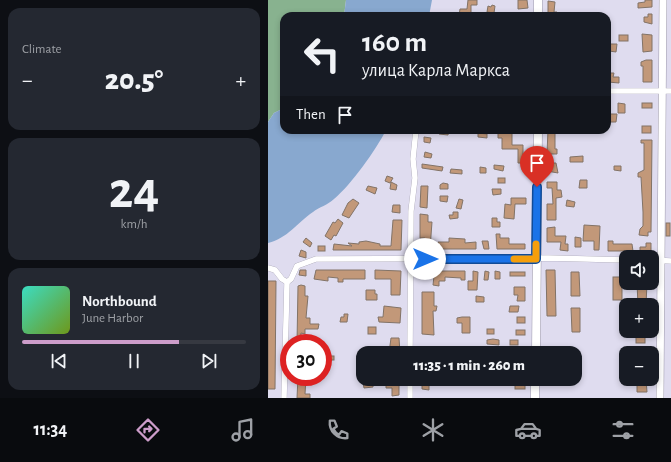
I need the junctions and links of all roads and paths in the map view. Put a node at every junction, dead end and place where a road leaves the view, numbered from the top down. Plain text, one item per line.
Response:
1 (538, 0) edge
2 (663, 0) edge
3 (538, 12) edge
4 (662, 90) junction
5 (611, 91) edge
6 (671, 91) edge
7 (416, 134) edge
8 (538, 134) edge
9 (536, 259) junction
10 (411, 260) junction
11 (619, 260) edge
12 (660, 261) junction
13 (671, 261) edge
14 (268, 268) edge
15 (286, 282) junction
16 (410, 346) edge
17 (536, 346) edge
18 (410, 386) edge
19 (536, 386) edge
20 (284, 398) edge
21 (410, 398) edge
22 (535, 398) edge
23 (660, 398) edge

1 - 3 main road
2 - 4 street
4 - 5 street
4 - 6 street
4 - 12 street
7 - 10 street
8 - 9 main road
9 - 10 street
9 - 11 street
9 - 17 main road
10 - 15 street
10 - 16 street
12 - 13 street
12 - 23 street
14 - 15 street
15 - 20 street
18 - 21 street
19 - 22 main road

